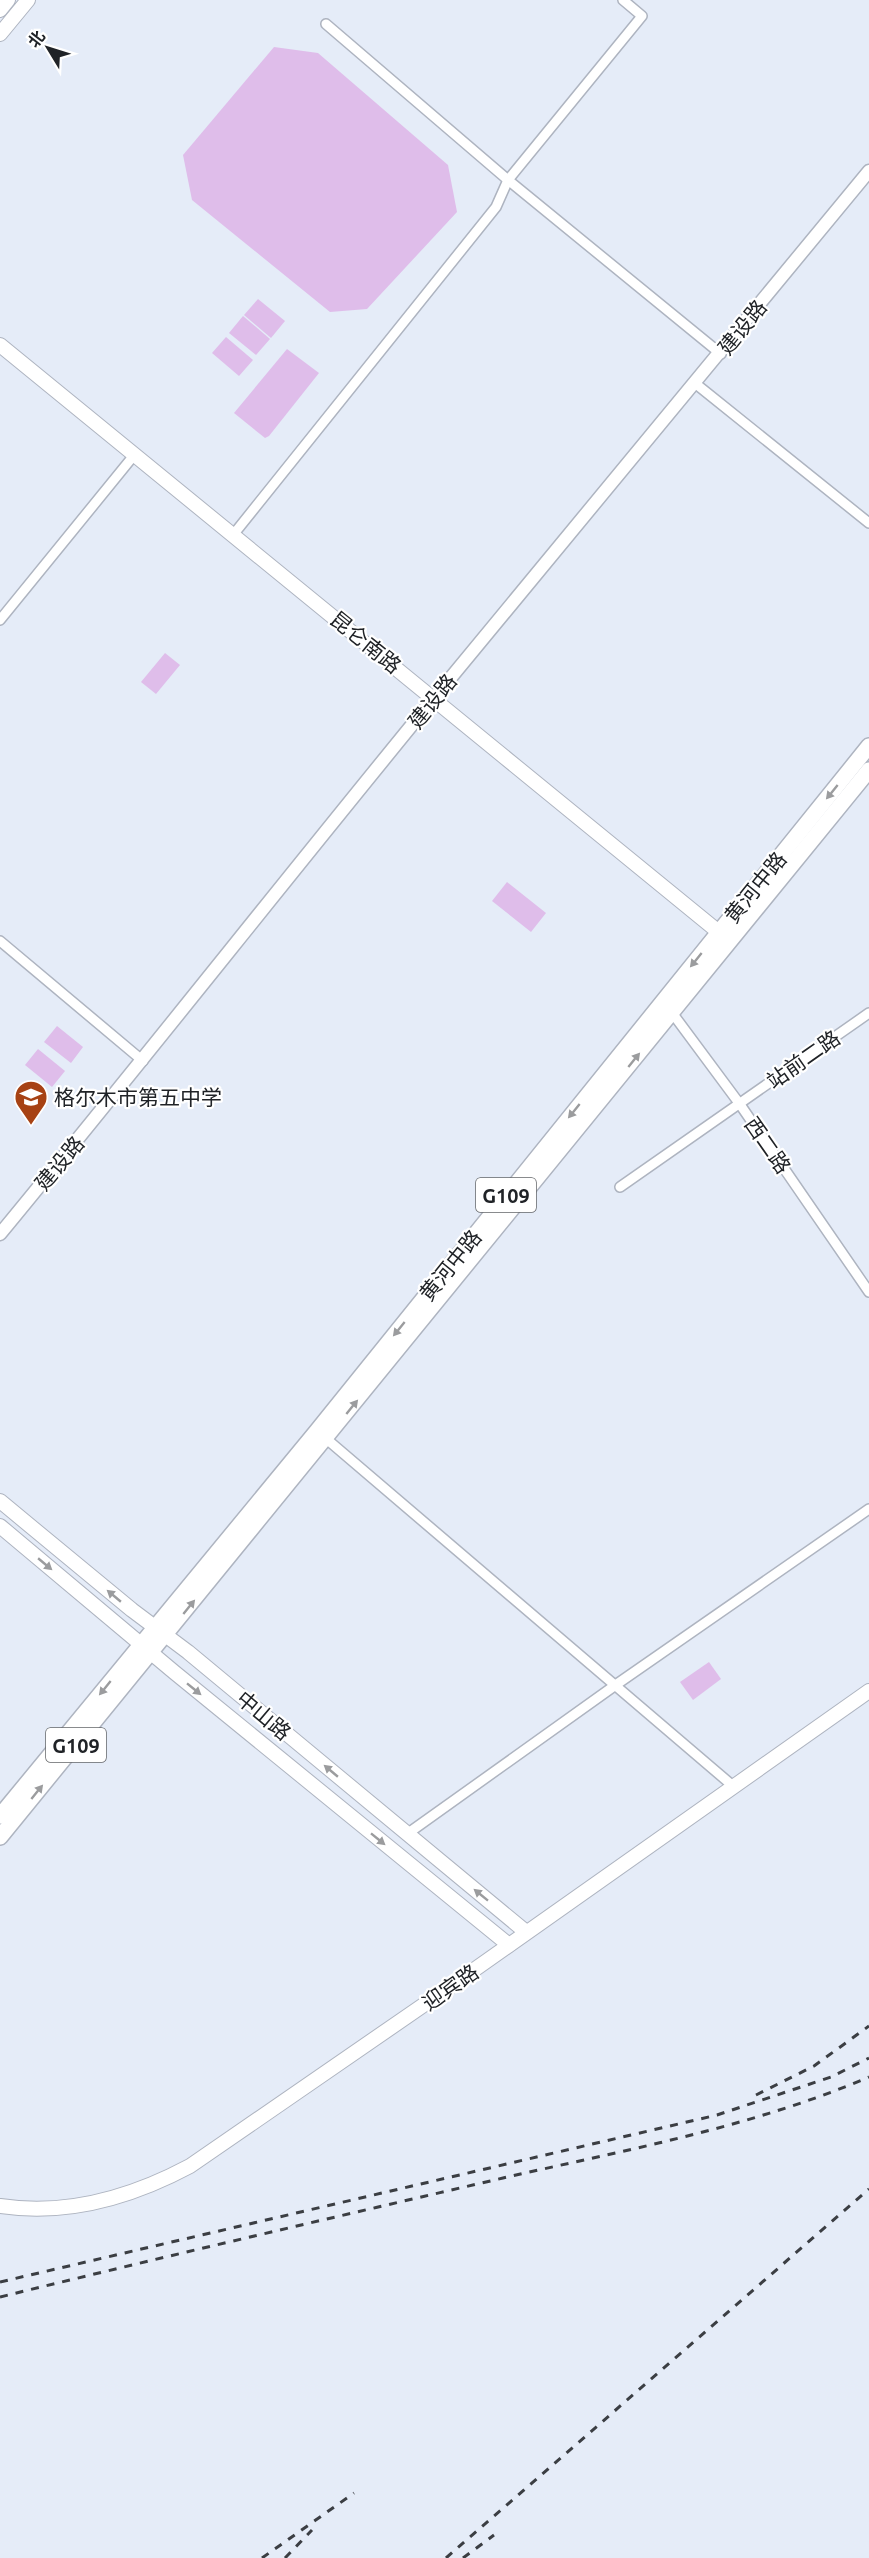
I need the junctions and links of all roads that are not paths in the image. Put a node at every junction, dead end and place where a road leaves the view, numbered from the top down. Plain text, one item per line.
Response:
1 (8, 0) edge
2 (28, 0) edge
3 (623, 0) edge
4 (0, 10) edge
5 (326, 24) dead end
6 (0, 34) edge
7 (869, 171) edge
8 (508, 180) junction
9 (0, 345) edge
10 (721, 354) junction
11 (696, 384) junction
12 (135, 454) junction
13 (869, 523) edge
14 (233, 535) junction
15 (0, 620) edge
16 (434, 698) junction
17 (869, 746) edge
18 (869, 770) edge
19 (724, 937) junction
20 (0, 941) edge
21 (667, 1007) junction
22 (869, 1013) edge
23 (143, 1061) junction
24 (739, 1104) junction
25 (620, 1187) dead end
26 (0, 1234) edge
27 (869, 1292) edge
28 (321, 1435) junction
29 (0, 1501) edge
30 (869, 1509) edge
31 (0, 1526) edge
32 (161, 1631) junction
33 (146, 1647) junction
34 (617, 1684) junction
35 (869, 1691) edge
36 (733, 1786) junction
37 (0, 1816) edge
38 (407, 1834) junction
39 (0, 1837) edge
40 (526, 1932) junction
41 (509, 1945) junction
42 (0, 2206) edge

1 - 4 main road
2 - 6 main road
3 - 8 street
5 - 8 street
7 - 10 street, 建设路
8 - 10 street
8 - 14 street
9 - 12 main road, 昆仑南路
10 - 11 street, 建设路
11 - 13 street
11 - 16 street, 建设路
12 - 14 main road, 昆仑南路
12 - 15 street
14 - 16 main road, 昆仑南路
16 - 19 main road, 昆仑南路
16 - 23 street, 建设路
17 -> 19 highway, 黄河中路 / G109
18 - 19 highway, 黄河中路 / G109
19 - 21 highway, 黄河中路 / G109
20 - 23 street
21 - 24 street, 西二路
21 - 28 highway, 黄河中路 / G109
22 - 24 street, 站前二路
23 - 26 street, 建设路
24 - 25 street, 站前二路
24 - 27 street, 西二路
28 - 32 highway, 黄河中路 / G109
28 - 34 street
32 -> 29 main road, 中山路
30 - 34 street
31 -> 33 main road, 中山路
32 - 33 highway, 黄河中路 / G109
38 -> 32 main road, 中山路
33 -> 37 highway, G109
39 -> 33 highway, G109
33 -> 41 main road, 中山路
34 - 36 street
34 - 38 street
35 - 36 main road, 迎宾路
36 - 40 main road, 迎宾路
40 -> 38 main road, 中山路
40 - 41 main road, 迎宾路
41 - 42 main road, 迎宾路

